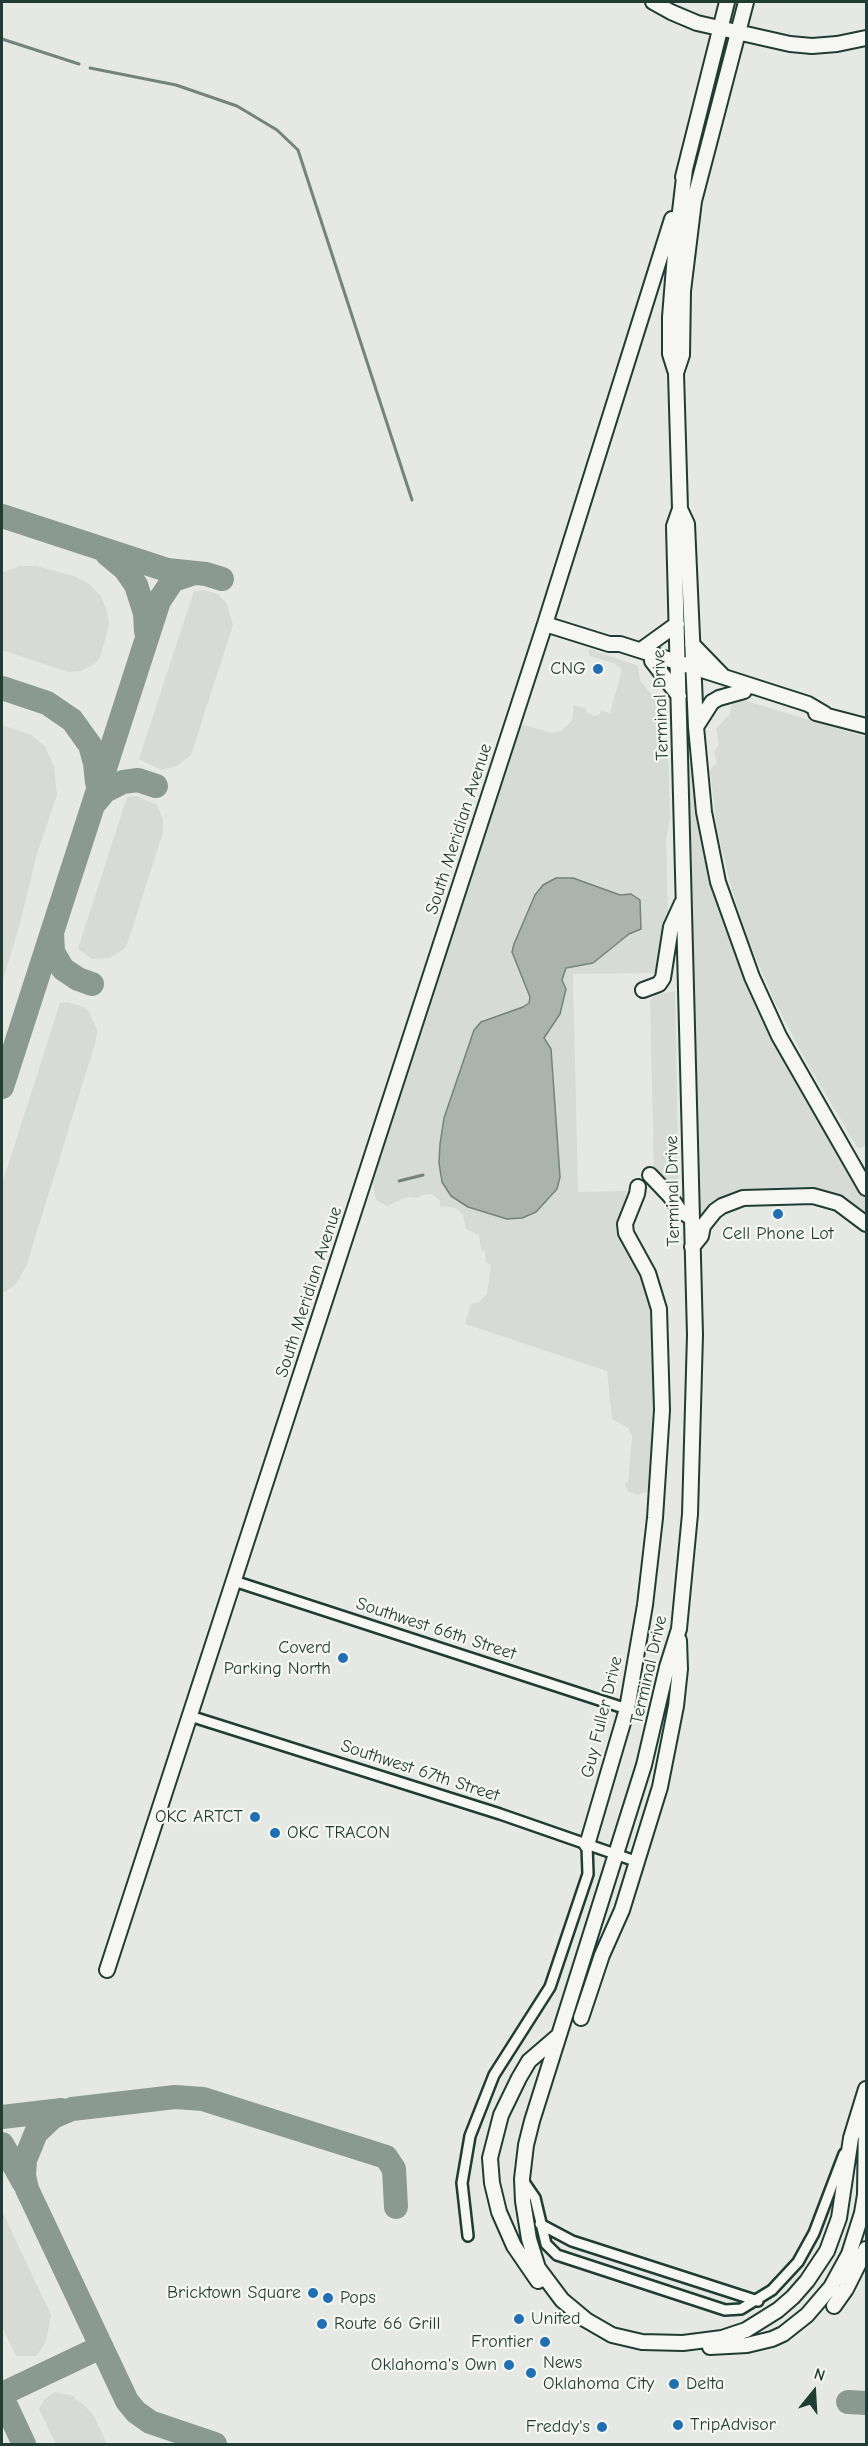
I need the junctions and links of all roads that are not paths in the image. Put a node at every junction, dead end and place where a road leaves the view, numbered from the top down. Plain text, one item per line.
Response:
1 (652, 2) edge
2 (728, 2) edge
3 (746, 2) edge
4 (720, 29) junction
5 (738, 32) junction
6 (867, 38) edge
7 (685, 169) junction
8 (676, 373) junction
9 (680, 509) junction
10 (545, 624) junction
11 (676, 624) junction
12 (609, 644) junction
13 (692, 644) junction
14 (640, 650) junction
15 (652, 661) junction
16 (678, 666) junction
17 (694, 671) junction
18 (724, 677) junction
19 (744, 691) junction
20 (679, 696) junction
21 (825, 714) junction
22 (867, 726) edge
23 (696, 727) junction
24 (684, 899) junction
25 (644, 990) dead end
26 (650, 1175) dead end
27 (638, 1187) dead end
28 (867, 1188) edge
29 (692, 1218) junction
30 (867, 1224) edge
31 (692, 1247) junction
32 (234, 1581) junction
33 (679, 1629) junction
34 (627, 1709) junction
35 (190, 1716) junction
36 (587, 1845) junction
37 (617, 1855) junction
38 (638, 1862) junction
39 (107, 1970) dead end
40 (578, 1974) junction
41 (594, 1979) junction
42 (581, 2018) dead end
43 (559, 2036) junction
44 (867, 2089) edge
45 (867, 2117) edge
46 (851, 2138) junction
47 (522, 2179) junction
48 (540, 2224) junction
49 (468, 2236) dead end
50 (867, 2249) edge
51 (758, 2301) junction
52 (834, 2306) dead end

1 - 4 main road
2 - 4 main road
3 - 5 main road
4 - 5 main road
4 - 7 main road
5 - 6 main road
5 - 8 main road, Terminal Drive
7 - 8 main road, Terminal Drive
7 - 10 main road, South Meridian Avenue
8 - 9 main road, Terminal Drive
9 - 11 main road, Terminal Drive
9 - 13 main road, Terminal Drive
10 - 12 main road
10 - 32 main road, South Meridian Avenue
11 - 14 main road
11 - 16 main road, Terminal Drive
12 - 14 main road
12 - 15 main road
13 - 17 main road, Terminal Drive
13 - 18 main road
14 - 16 main road
15 - 16 main road
15 - 20 main road
16 - 17 main road
16 - 20 main road, Terminal Drive
17 - 18 main road
17 - 19 main road
17 - 23 main road, Terminal Drive
18 - 21 main road
19 - 21 main road
19 - 23 main road
20 - 24 main road, Terminal Drive
21 - 22 main road
23 - 28 main road, Terminal Drive
24 - 25 main road
24 - 29 main road, Terminal Drive
26 - 29 main road
27 - 34 main road, Guy Fuller Drive
29 - 31 main road, Terminal Drive
30 - 31 main road
31 - 33 main road, Terminal Drive
32 - 34 street, Southwest 66th Street
32 - 35 main road, South Meridian Avenue
33 - 37 main road, Terminal Drive
33 - 38 main road
34 - 36 main road, Guy Fuller Drive
35 - 36 street, Southwest 67th Street
35 - 39 main road, South Meridian Avenue
36 - 37 street, Southwest 67th Street
36 - 49 street, Guy Fuller Drive
37 - 38 street, Southwest 67th Street
37 - 40 main road, Terminal Drive
38 - 41 main road
40 - 41 main road
40 - 43 main road, Terminal Drive
41 - 42 main road
43 - 45 main road
43 - 47 main road, Terminal Drive
44 - 46 main road, Terminal Drive
46 - 47 main road, Terminal Drive
46 - 51 street
47 - 48 street
48 - 51 street
48 - 51 street
50 - 52 main road

